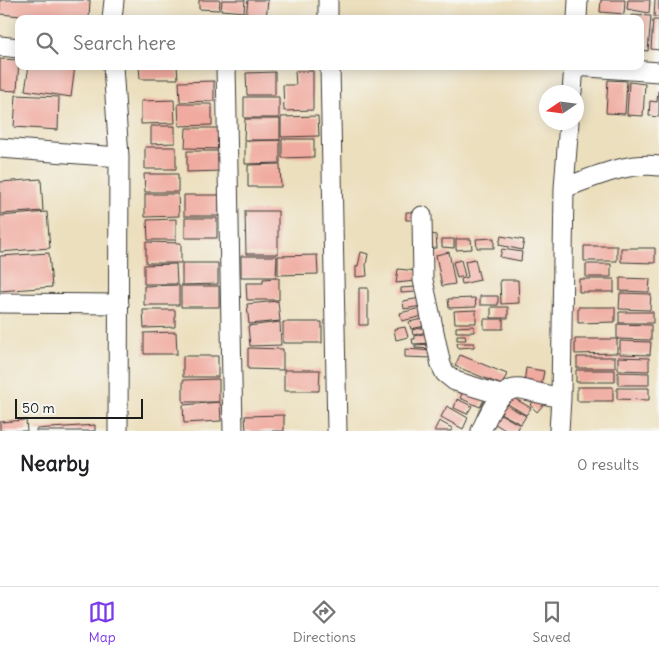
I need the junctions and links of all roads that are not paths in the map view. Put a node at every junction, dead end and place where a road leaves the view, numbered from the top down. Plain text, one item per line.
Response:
1 (114, 0) edge
2 (328, 0) edge
3 (578, 0) edge
4 (112, 15) edge
5 (328, 15) edge
6 (577, 15) edge
7 (0, 46) edge
8 (15, 48) edge
9 (113, 70) edge
10 (226, 70) edge
11 (330, 70) edge
12 (574, 70) edge
13 (631, 70) edge
14 (659, 72) edge
15 (573, 85) edge
16 (568, 130) edge
17 (0, 148) edge
18 (119, 157) junction
19 (659, 166) edge
20 (564, 188) junction
21 (422, 216) dead end
22 (0, 303) edge
23 (119, 304) junction
24 (501, 395) junction
25 (561, 398) junction
26 (118, 431) edge
27 (233, 431) edge
28 (337, 431) edge
29 (481, 431) edge
30 (559, 431) edge

1 - 4 street
2 - 5 street
3 - 6 street
7 - 8 street
9 - 18 street
10 - 27 street
11 - 28 street
12 - 15 street
13 - 14 street
16 - 20 street
17 - 18 street
18 - 23 street
19 - 20 street
20 - 25 street
21 - 24 street
22 - 23 street
23 - 26 street
24 - 25 street
24 - 29 street
25 - 30 street

